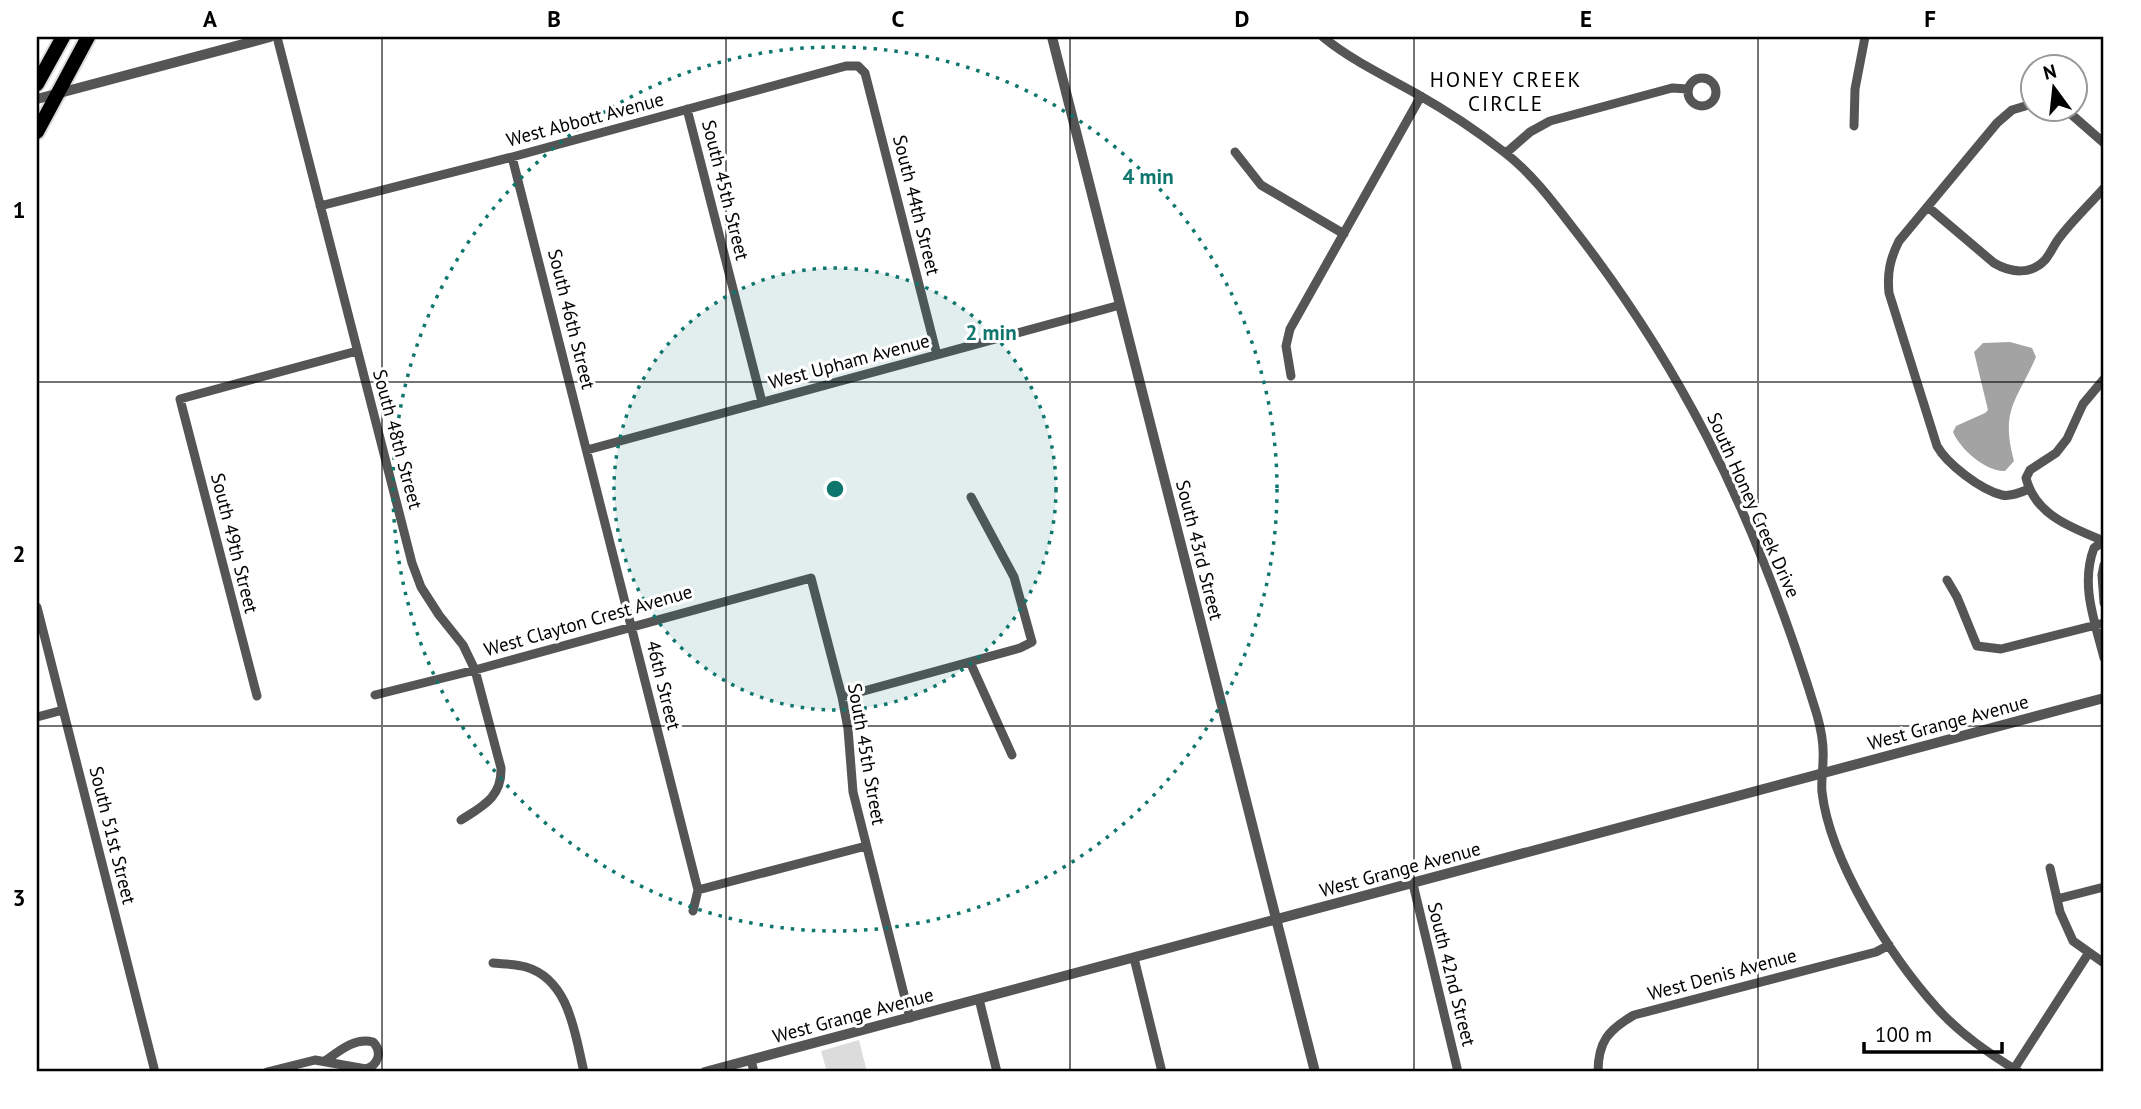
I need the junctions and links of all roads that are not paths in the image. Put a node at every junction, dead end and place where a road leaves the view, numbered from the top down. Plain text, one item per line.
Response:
1 (63, 37) edge
2 (270, 37) edge
3 (277, 37) edge
4 (1052, 37) edge
5 (1323, 37) edge
6 (1865, 37) edge
7 (82, 39) edge
8 (858, 66) joint
9 (37, 84) edge
10 (1688, 89) dead end
11 (57, 93) junction
12 (1421, 96) junction
13 (37, 99) edge
14 (2018, 108) edge
15 (687, 109) junction
16 (2080, 122) edge
17 (1854, 126) dead end
18 (37, 132) edge
19 (2104, 143) edge
20 (1236, 152) dead end
21 (1506, 153) junction
22 (512, 157) junction
23 (2104, 188) edge
24 (320, 206) junction
25 (1928, 207) junction
26 (1344, 234) junction
27 (1120, 305) junction
28 (357, 351) junction
29 (937, 355) junction
30 (1291, 376) dead end
31 (2104, 379) edge
32 (762, 402) junction
33 (587, 450) junction
34 (597, 489) joint
35 (2029, 489) junction
36 (971, 497) dead end
37 (2104, 541) edge
38 (2104, 565) edge
39 (811, 578) joint
40 (1947, 580) dead end
41 (2104, 603) edge
42 (37, 607) edge
43 (2100, 624) edge
44 (631, 626) junction
45 (2104, 658) edge
46 (970, 662) junction
47 (475, 670) junction
48 (375, 695) dead end
49 (257, 696) dead end
50 (842, 697) junction
51 (2104, 698) edge
52 (63, 710) junction
53 (37, 717) edge
54 (1012, 755) dead end
55 (1823, 775) junction
56 (461, 820) dead end
57 (866, 846) junction
58 (2050, 868) dead end
59 (1413, 884) junction
60 (2104, 887) edge
61 (698, 890) junction
62 (2057, 899) junction
63 (694, 911) dead end
64 (1276, 920) junction
65 (1889, 945) junction
66 (2088, 954) junction
67 (1134, 958) junction
68 (493, 963) dead end
69 (2104, 963) edge
70 (979, 999) junction
71 (910, 1018) junction
72 (325, 1060) junction
73 (751, 1060) junction
74 (2015, 1071) edge
75 (155, 1072) edge
76 (267, 1072) edge
77 (584, 1072) edge
78 (705, 1072) edge
79 (754, 1072) edge
80 (997, 1072) edge
81 (1162, 1072) edge
82 (1315, 1072) edge
83 (1458, 1072) edge
84 (1598, 1072) edge

1 - 9 main road
2 - 11 street
3 - 24 street, South 48th Street
4 - 27 street, South 43rd Street
5 - 12 street, South Honey Creek Drive
6 - 17 street
7 - 11 main road
8 - 15 street, West Abbott Avenue
8 - 29 street, South 44th Street
10 - 21 street
11 - 13 street
11 - 18 main road
12 - 21 street, South Honey Creek Drive
12 - 26 street
14 - 25 street
15 - 22 street, West Abbott Avenue
15 - 32 street, South 45th Street
16 - 19 street
20 - 26 street
21 - 55 street, South Honey Creek Drive
22 - 24 street, West Abbott Avenue
22 - 33 street, South 46th Street
23 - 25 street
24 - 28 street, South 48th Street
25 - 35 street
26 - 30 street
27 - 29 street, West Upham Avenue
27 - 64 street, South 43rd Street
28 - 47 street, South 48th Street
28 - 49 street, South 49th Street
29 - 32 street, West Upham Avenue
31 - 35 street
32 - 33 street, West Upham Avenue
33 - 34 street, South 46th Street
34 - 44 street, 46th Street
35 - 37 street
36 - 46 street
37 - 43 street
38 - 41 street
39 - 44 street, West Clayton Crest Avenue
39 - 50 street, South 45th Street
40 - 43 street
42 - 52 street, South 51st Street
43 - 45 street
44 - 47 street, West Clayton Crest Avenue
44 - 61 street, 46th Street
46 - 50 street
46 - 54 street
47 - 48 street, West Clayton Crest Avenue
47 - 56 street, South 48th Street
50 - 57 street, South 45th Street
51 - 55 street, West Grange Avenue
52 - 53 street
52 - 75 street, South 51st Street
55 - 59 street, West Grange Avenue
55 - 65 street, South Honey Creek Drive
57 - 61 street
57 - 71 street, South 45th Street
58 - 62 street
59 - 64 street, West Grange Avenue
59 - 83 street, South 42nd Street
60 - 62 street
61 - 63 street
62 - 66 street
64 - 67 street, West Grange Avenue
64 - 82 street, South 43rd Street
65 - 74 street, South Honey Creek Drive
65 - 84 street, West Denis Avenue
66 - 69 street
66 - 74 street
67 - 70 street, West Grange Avenue
67 - 81 street
68 - 77 street
70 - 71 street, West Grange Avenue
70 - 80 street
71 - 73 street, West Grange Avenue
72 - 72 street
72 - 76 street
73 - 78 street, West Grange Avenue
73 - 79 street

